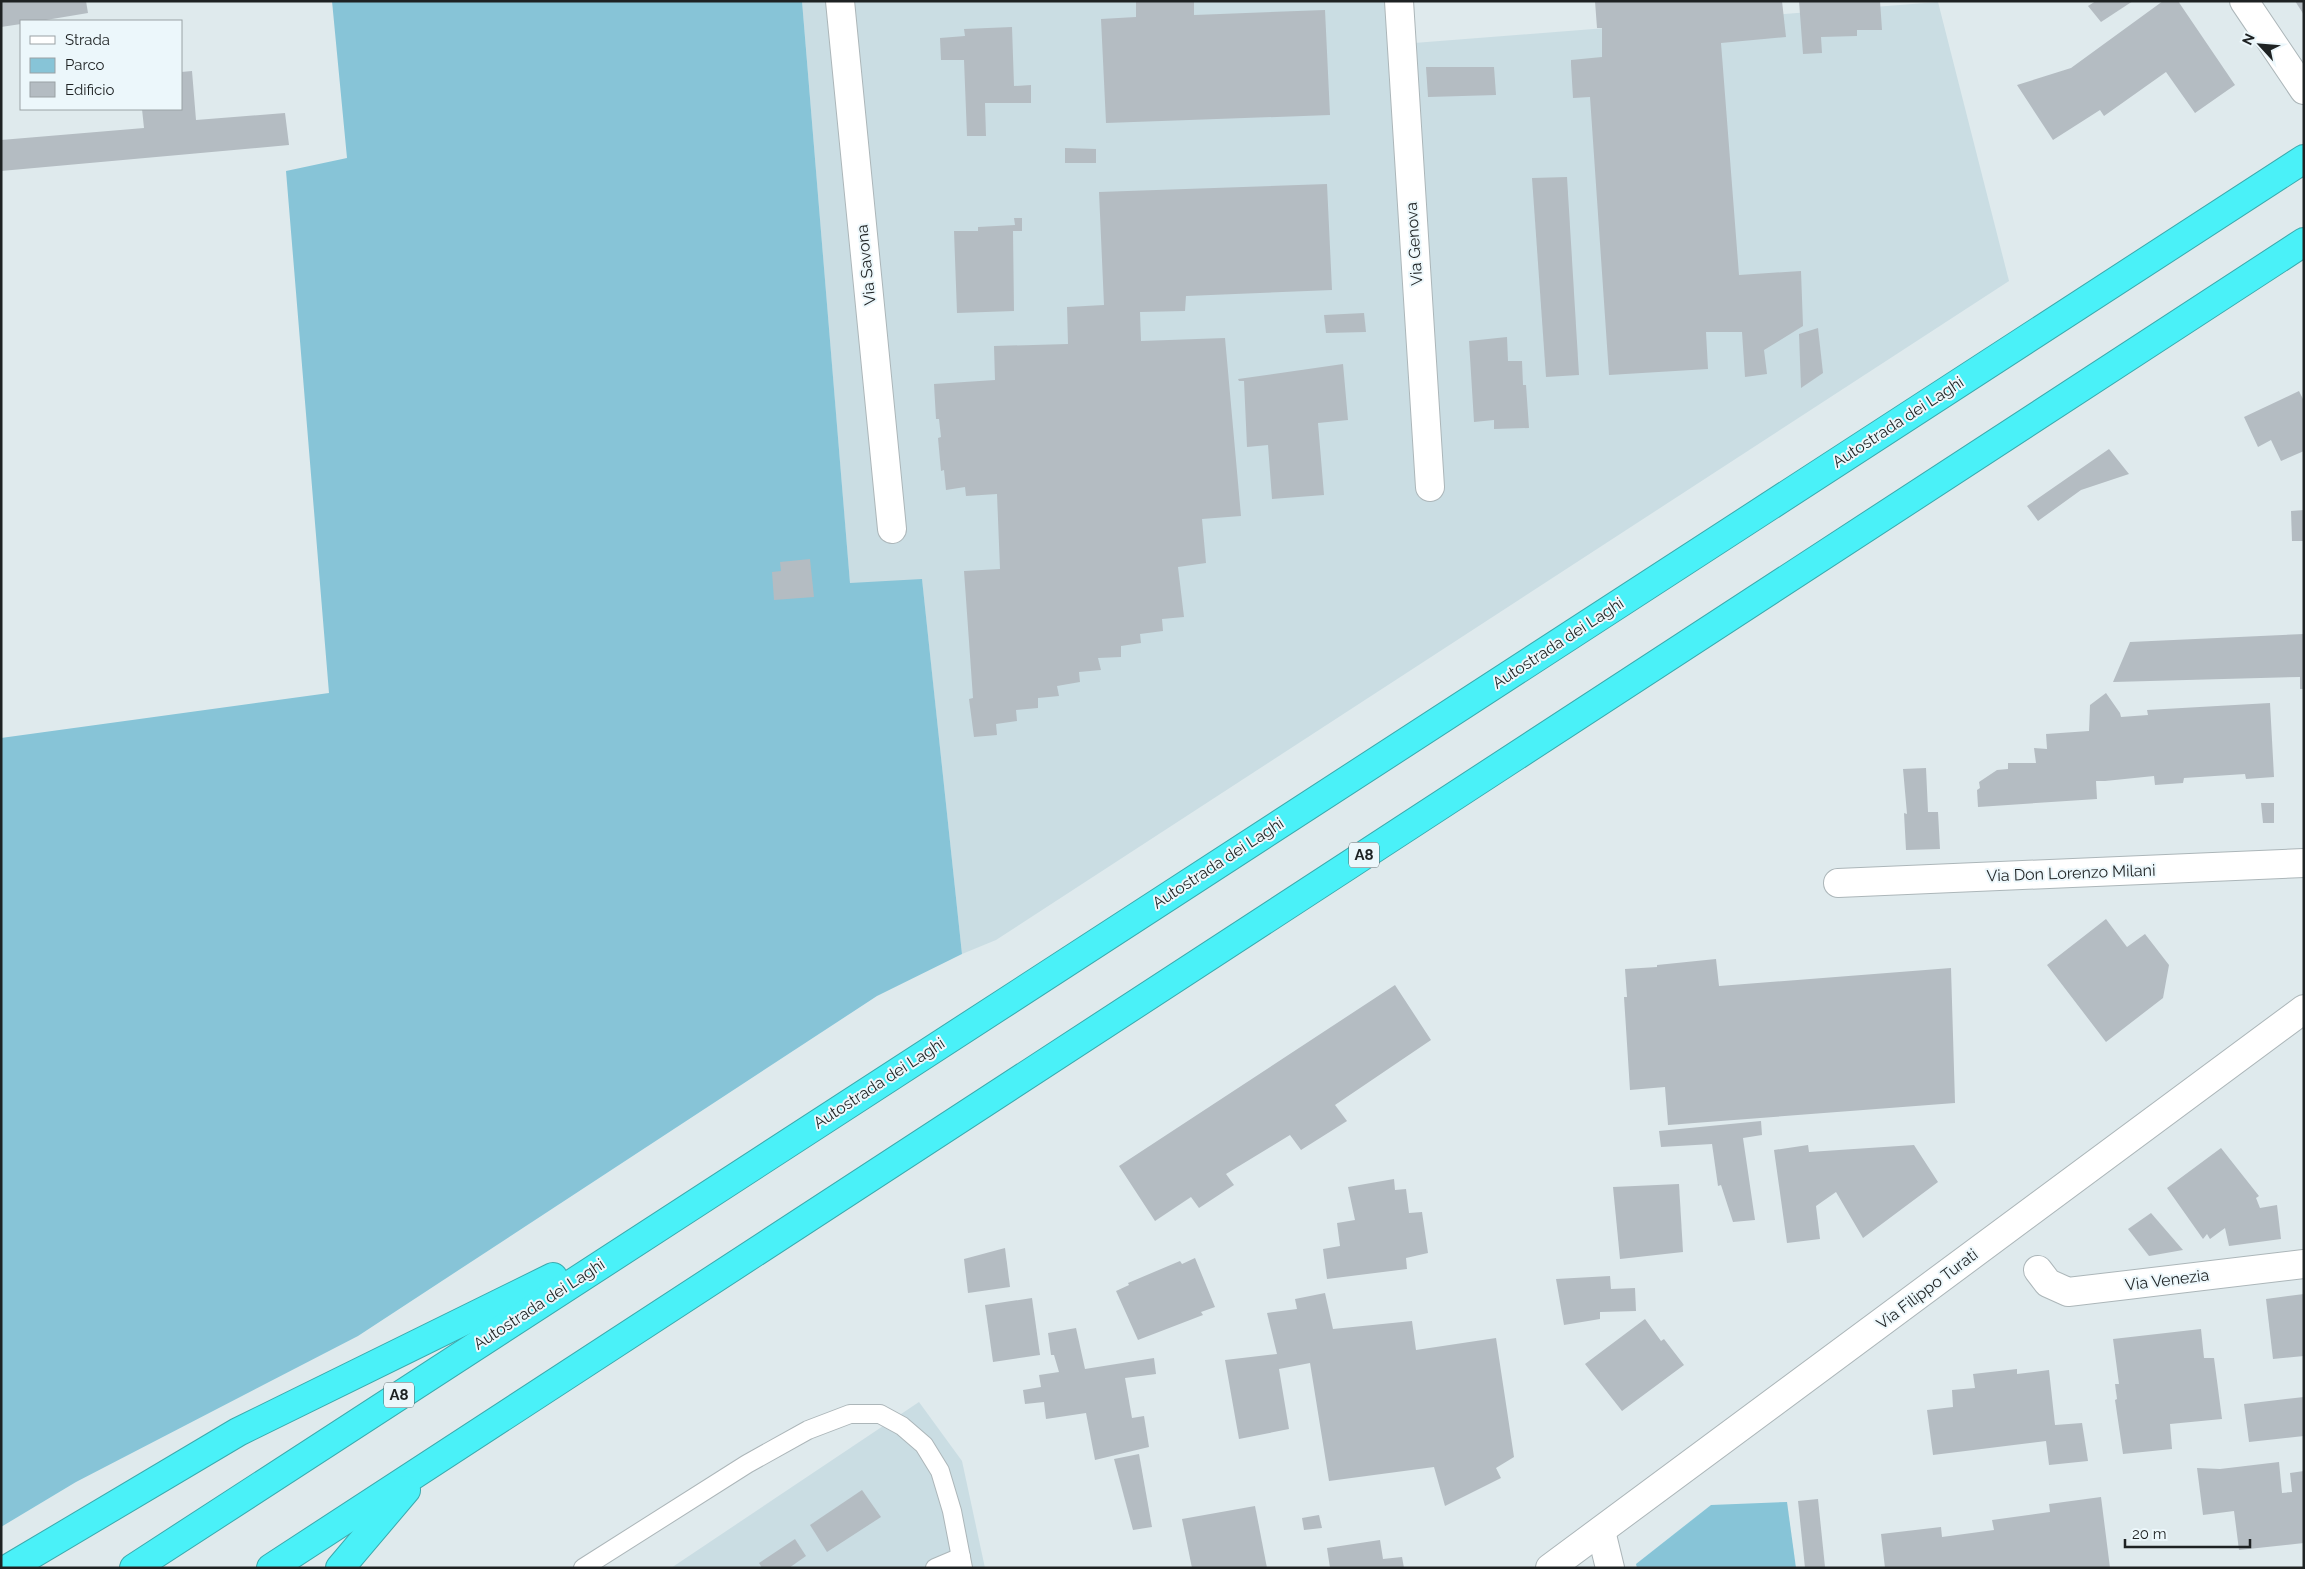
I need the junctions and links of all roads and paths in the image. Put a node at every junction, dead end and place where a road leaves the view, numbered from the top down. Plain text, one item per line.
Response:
1 (840, 1) edge
2 (1399, 1) edge
3 (2244, 1) edge
4 (2304, 90) edge
5 (2304, 159) edge
6 (2304, 242) edge
7 (1430, 487) dead end
8 (892, 529) dead end
9 (2304, 863) edge
10 (1838, 883) dead end
11 (2304, 1009) edge
12 (664, 1222) junction
13 (2304, 1264) edge
14 (2038, 1270) dead end
15 (425, 1468) junction
16 (1601, 1530) junction
17 (962, 1562) edge
18 (9, 1568) edge
19 (134, 1568) edge
20 (271, 1568) edge
21 (340, 1568) edge
22 (583, 1568) edge
23 (935, 1568) edge
24 (1550, 1568) edge
25 (1610, 1568) edge

1 - 8 street, Via Savona
2 - 7 street, Via Genova
3 - 4 street
5 - 12 highway, Autostrada dei Laghi / A8
6 - 15 highway, A8
9 - 10 street, Via Don Lorenzo Milani
11 - 16 street, Via Filippo Turati
12 - 18 highway
12 - 19 highway, Autostrada dei Laghi / A8
13 - 14 street, Via Venezia
15 - 20 highway, A8
15 - 21 highway
16 - 24 street, Via Filippo Turati
16 - 25 street
17 - 22 lane
17 - 23 lane

